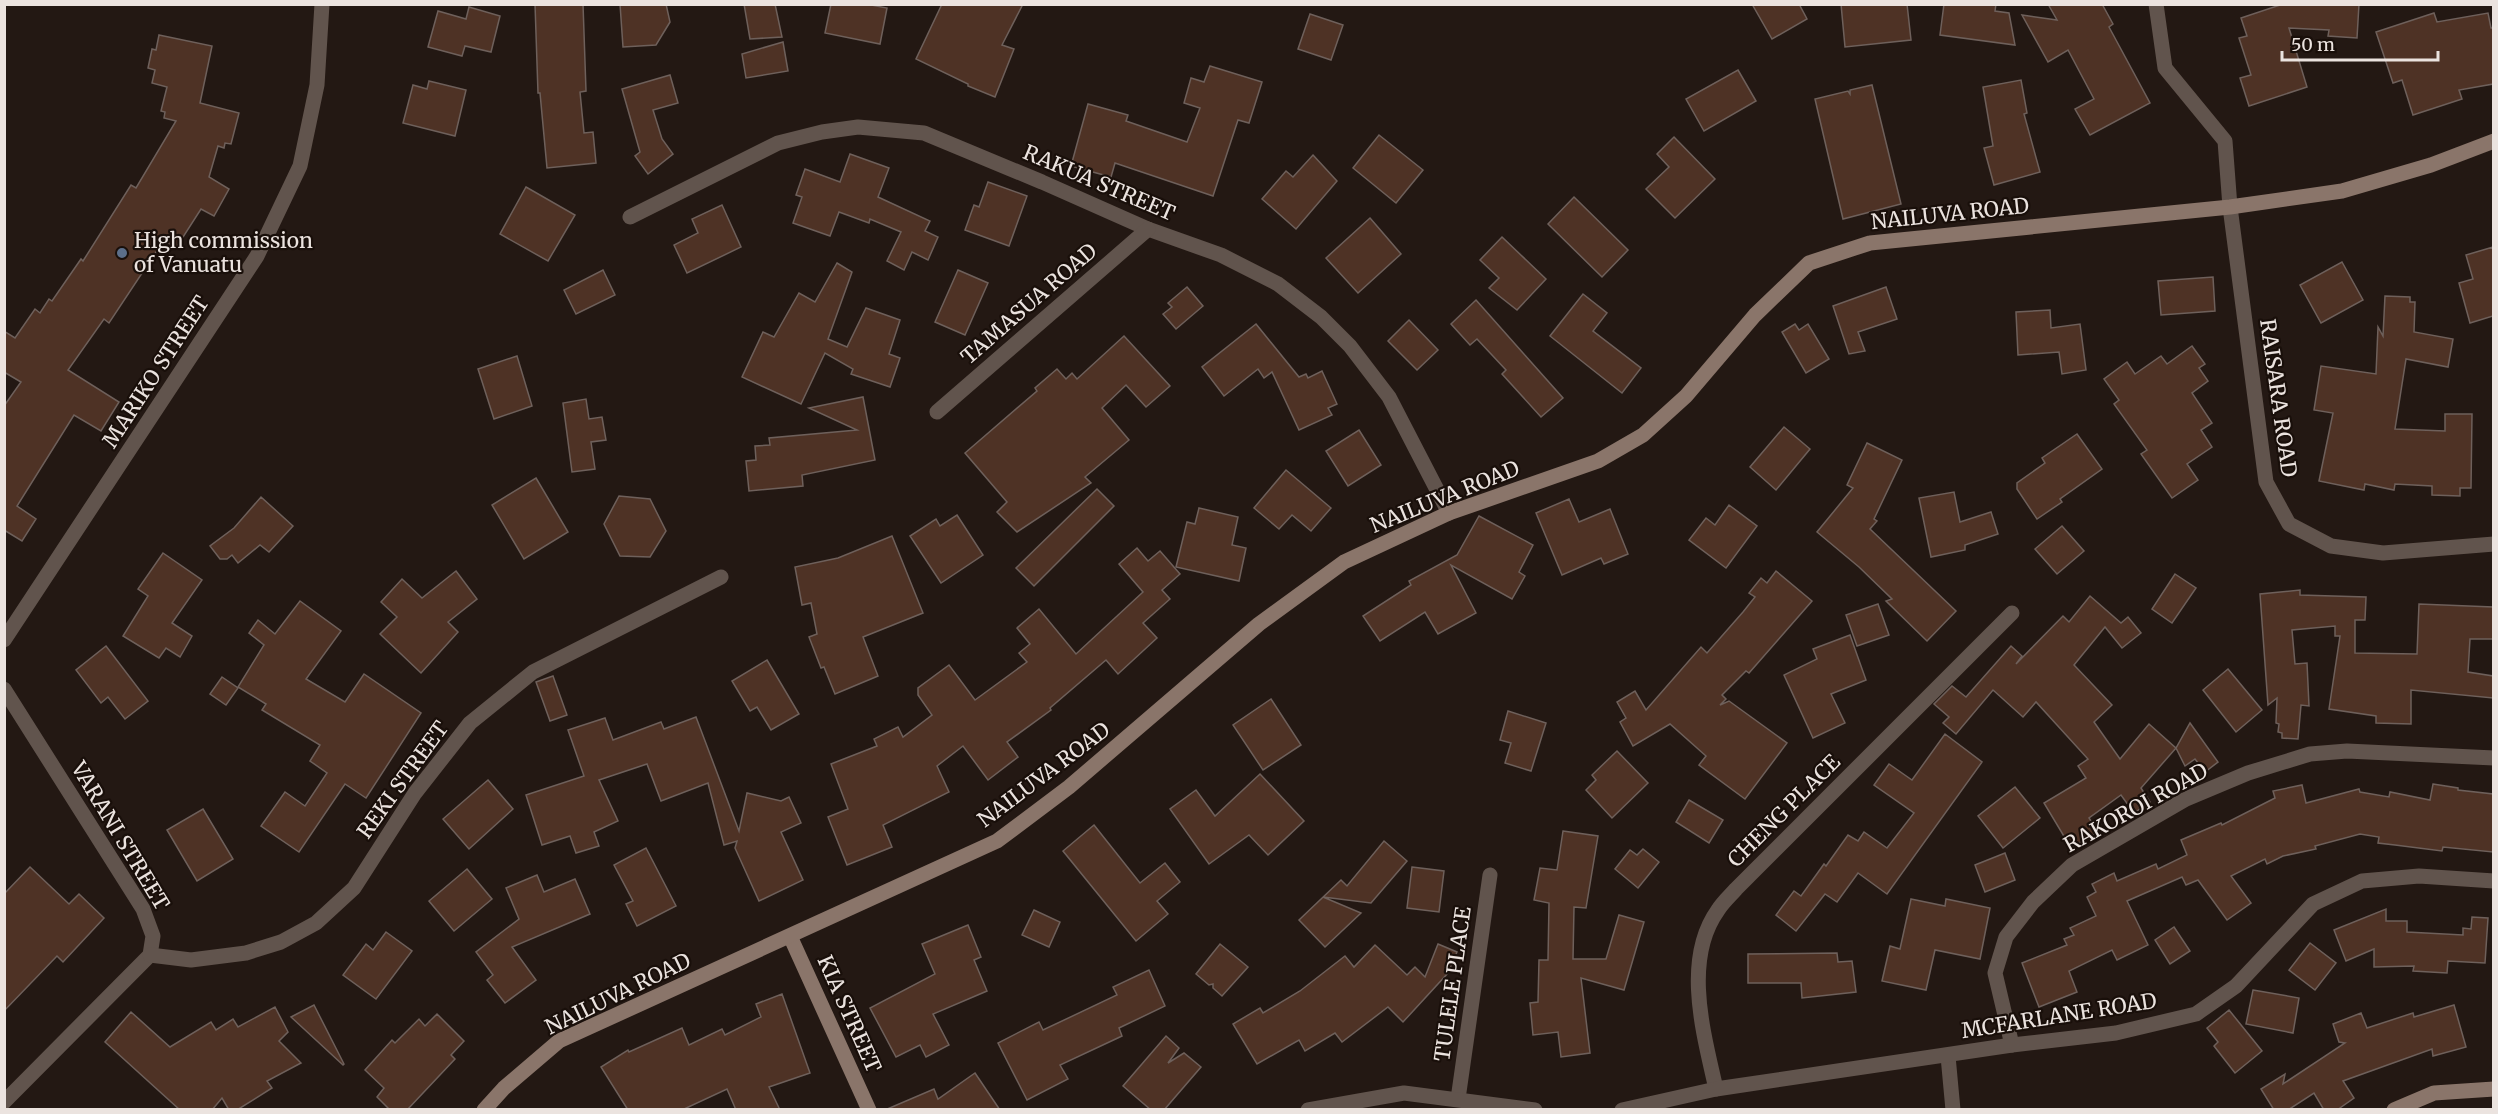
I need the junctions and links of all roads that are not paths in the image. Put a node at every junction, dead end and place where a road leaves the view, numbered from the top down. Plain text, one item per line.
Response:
1 (322, 4) edge
2 (2156, 4) edge
3 (2493, 141) edge
4 (2230, 207) junction
5 (630, 218) dead end
6 (1148, 229) junction
7 (937, 411) dead end
8 (1449, 513) junction
9 (2493, 544) edge
10 (721, 577) dead end
11 (2012, 613) dead end
12 (4, 640) edge
13 (4, 689) edge
14 (2493, 758) edge
15 (1490, 874) dead end
16 (2493, 881) edge
17 (790, 936) junction
18 (150, 955) junction
19 (2012, 1045) junction
20 (1948, 1056) junction
21 (1716, 1089) junction
22 (2493, 1089) edge
23 (1458, 1099) junction
24 (4, 1102) edge
25 (484, 1110) edge
26 (869, 1110) edge
27 (1308, 1110) edge
28 (1535, 1110) edge
29 (1622, 1110) edge
30 (1953, 1110) edge
31 (2394, 1110) edge

1 - 12 street, MARIKO STREET
2 - 4 street, RAISARA ROAD
3 - 4 main road, NAILUVA ROAD
4 - 8 main road, NAILUVA ROAD
4 - 9 street, RAISARA ROAD
5 - 6 street, RAKUA STREET
6 - 7 street, TAMASUA ROAD
6 - 8 street, RAKUA STREET
8 - 17 main road, NAILUVA ROAD
10 - 18 street, REKI STREET
11 - 21 street, CHENG PLACE
13 - 18 street, VARANI STREET
14 - 19 street, RAKOROI ROAD
15 - 23 street, TULELE PLACE
16 - 19 street, MCFARLANE ROAD
17 - 25 main road, NAILUVA ROAD
17 - 26 main road, KIA STREET
18 - 24 street
19 - 20 street, MCFARLANE ROAD
20 - 21 street, MCFARLANE ROAD
20 - 30 street
21 - 29 street, MCFARLANE ROAD
22 - 31 main road
23 - 27 street
23 - 28 street

